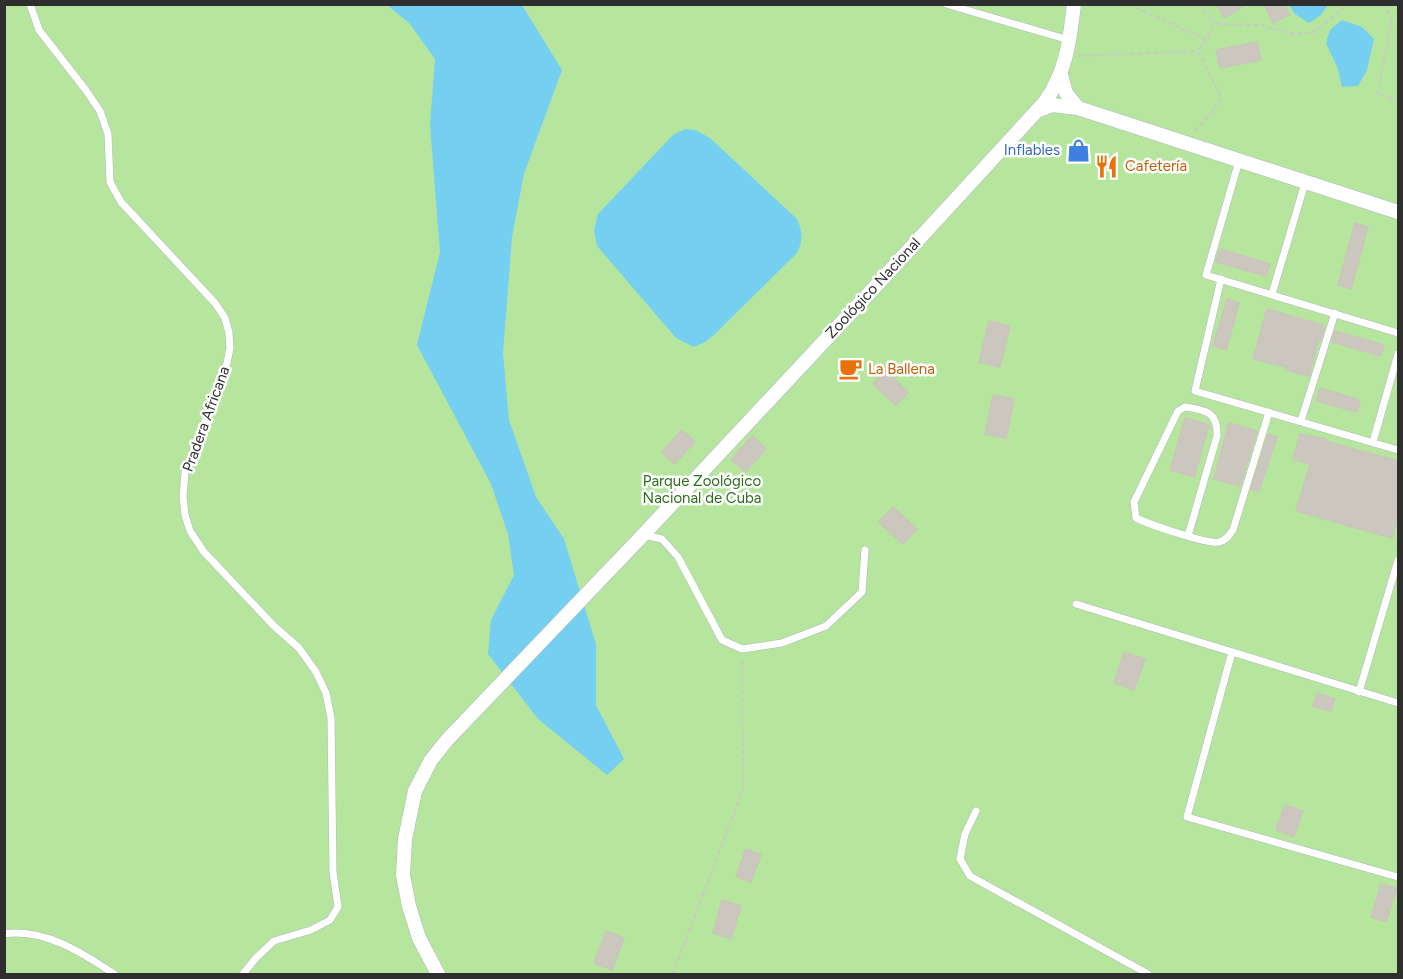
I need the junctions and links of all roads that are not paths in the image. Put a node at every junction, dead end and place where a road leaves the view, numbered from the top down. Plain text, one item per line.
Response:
1 (30, 4) edge
2 (946, 4) edge
3 (1074, 4) edge
4 (1069, 40) junction
5 (1061, 75) junction
6 (1078, 108) junction
7 (1032, 114) junction
8 (1239, 161) junction
9 (1305, 183) junction
10 (1398, 212) edge
11 (1221, 279) junction
12 (1272, 294) junction
13 (1335, 314) junction
14 (1398, 333) edge
15 (1398, 354) edge
16 (1269, 412) junction
17 (1300, 421) junction
18 (1373, 442) junction
19 (1398, 450) edge
20 (643, 535) junction
21 (1188, 536) junction
22 (865, 550) dead end
23 (1398, 560) edge
24 (1076, 604) dead end
25 (1232, 652) junction
26 (1359, 692) junction
27 (1398, 703) edge
28 (976, 811) dead end
29 (1398, 877) edge
30 (4, 934) edge
31 (114, 975) edge
32 (243, 975) edge
33 (438, 975) edge
34 (1148, 975) edge

1 - 32 lane, Pradera Africana
2 - 4 lane
3 - 4 street, Zoológico Nacional
4 - 5 street, Zoológico Nacional
5 - 6 street
5 - 7 street, Zoológico Nacional
6 - 7 street
6 - 8 street
7 - 20 street, Zoológico Nacional
8 - 9 street
8 - 11 lane
9 - 10 street
9 - 12 lane
11 - 12 lane
11 - 16 lane
12 - 13 lane
13 - 14 lane
13 - 17 lane
15 - 18 lane
16 - 17 lane
16 - 21 lane
17 - 18 lane
18 - 19 lane
20 - 22 lane
20 - 33 street, Zoológico Nacional
21 - 21 lane
23 - 26 lane
24 - 25 lane
25 - 26 lane
25 - 29 lane
26 - 27 lane
28 - 34 lane
30 - 31 lane

